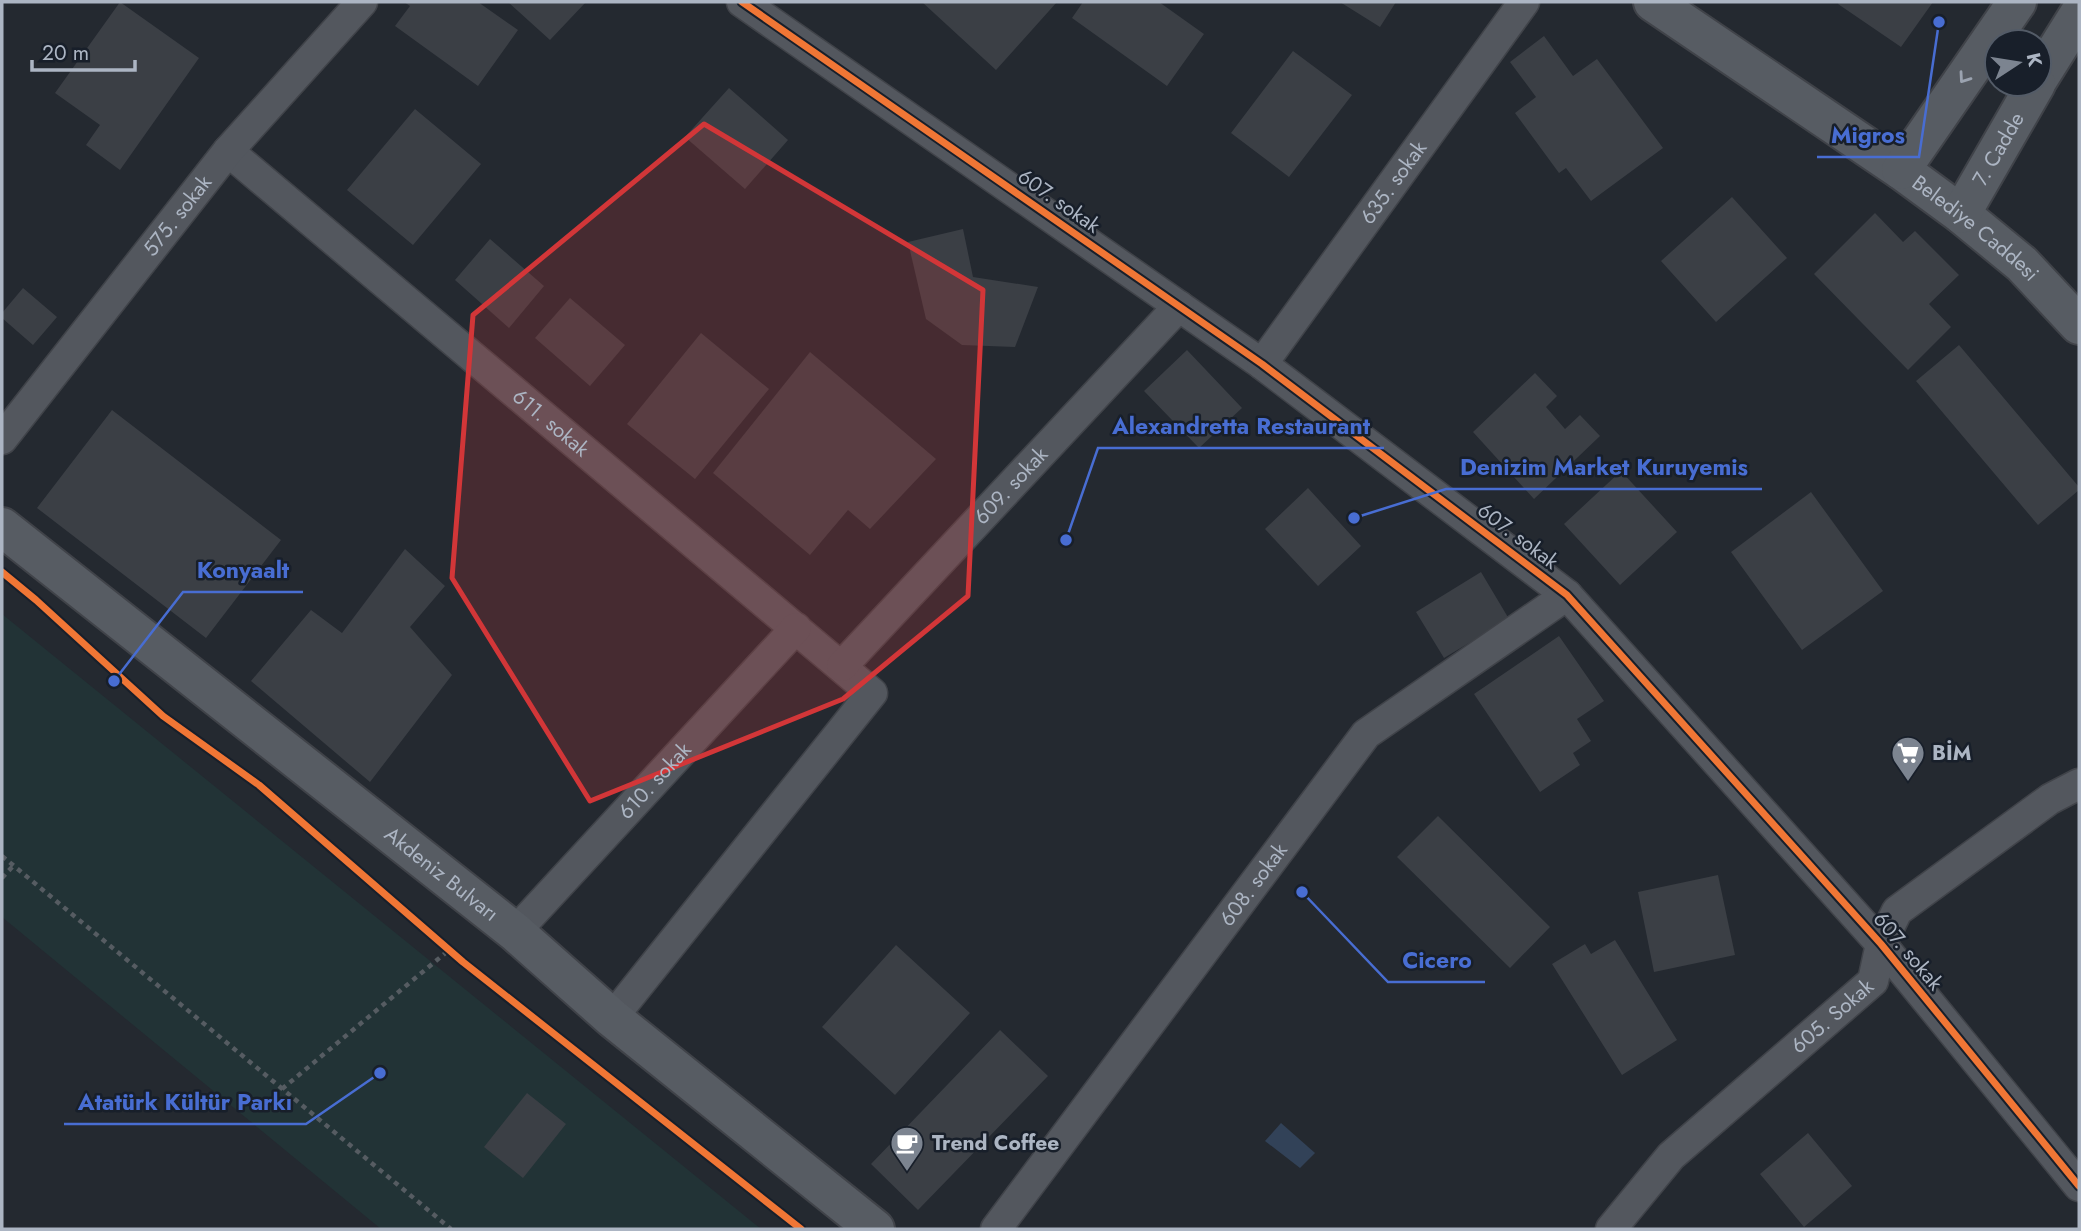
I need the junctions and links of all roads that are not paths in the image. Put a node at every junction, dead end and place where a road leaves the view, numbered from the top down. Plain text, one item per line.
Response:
1 (362, 2) edge
2 (742, 2) edge
3 (1524, 2) edge
4 (1653, 2) edge
5 (2017, 2) edge
6 (2079, 13) edge
7 (2053, 55) edge
8 (2028, 98) edge
9 (228, 152) junction
10 (1901, 170) junction
11 (1961, 214) junction
12 (1179, 306) junction
13 (2079, 325) edge
14 (1262, 364) junction
15 (2, 439) edge
16 (2, 527) edge
17 (1567, 595) junction
18 (796, 628) junction
19 (842, 666) junction
20 (2079, 784) edge
21 (514, 932) junction
22 (1881, 944) junction
23 (612, 1018) junction
24 (2079, 1186) edge
25 (875, 1229) edge
26 (996, 1229) edge
27 (1611, 1229) edge

1 - 9 street, 575. sokak
2 - 12 street, 607. sokak
3 - 14 street, 635. sokak
4 - 10 main road, Belediye Caddesi
5 -> 10 main road
6 - 7 main road
8 - 11 main road, 7. Cadde
9 - 15 street, 575. sokak
9 - 18 street, 611. sokak
10 - 11 main road, Belediye Caddesi
11 - 13 main road, Belediye Caddesi
12 - 14 street, 607. sokak
12 - 19 street, 609. sokak
14 - 17 street, 607. sokak
16 - 21 main road, Akdeniz Bulvarı
17 - 22 street, 607. sokak
17 - 26 street, 608. sokak
18 - 19 street, 611. sokak
18 - 21 street, 610. sokak
19 - 23 street, 611. sokak
20 - 22 street, 605. Sokak
21 - 23 main road, Akdeniz Bulvarı
22 - 24 street, 607. sokak
22 - 27 street, 605. Sokak
23 - 25 main road, Akdeniz Bulvarı

